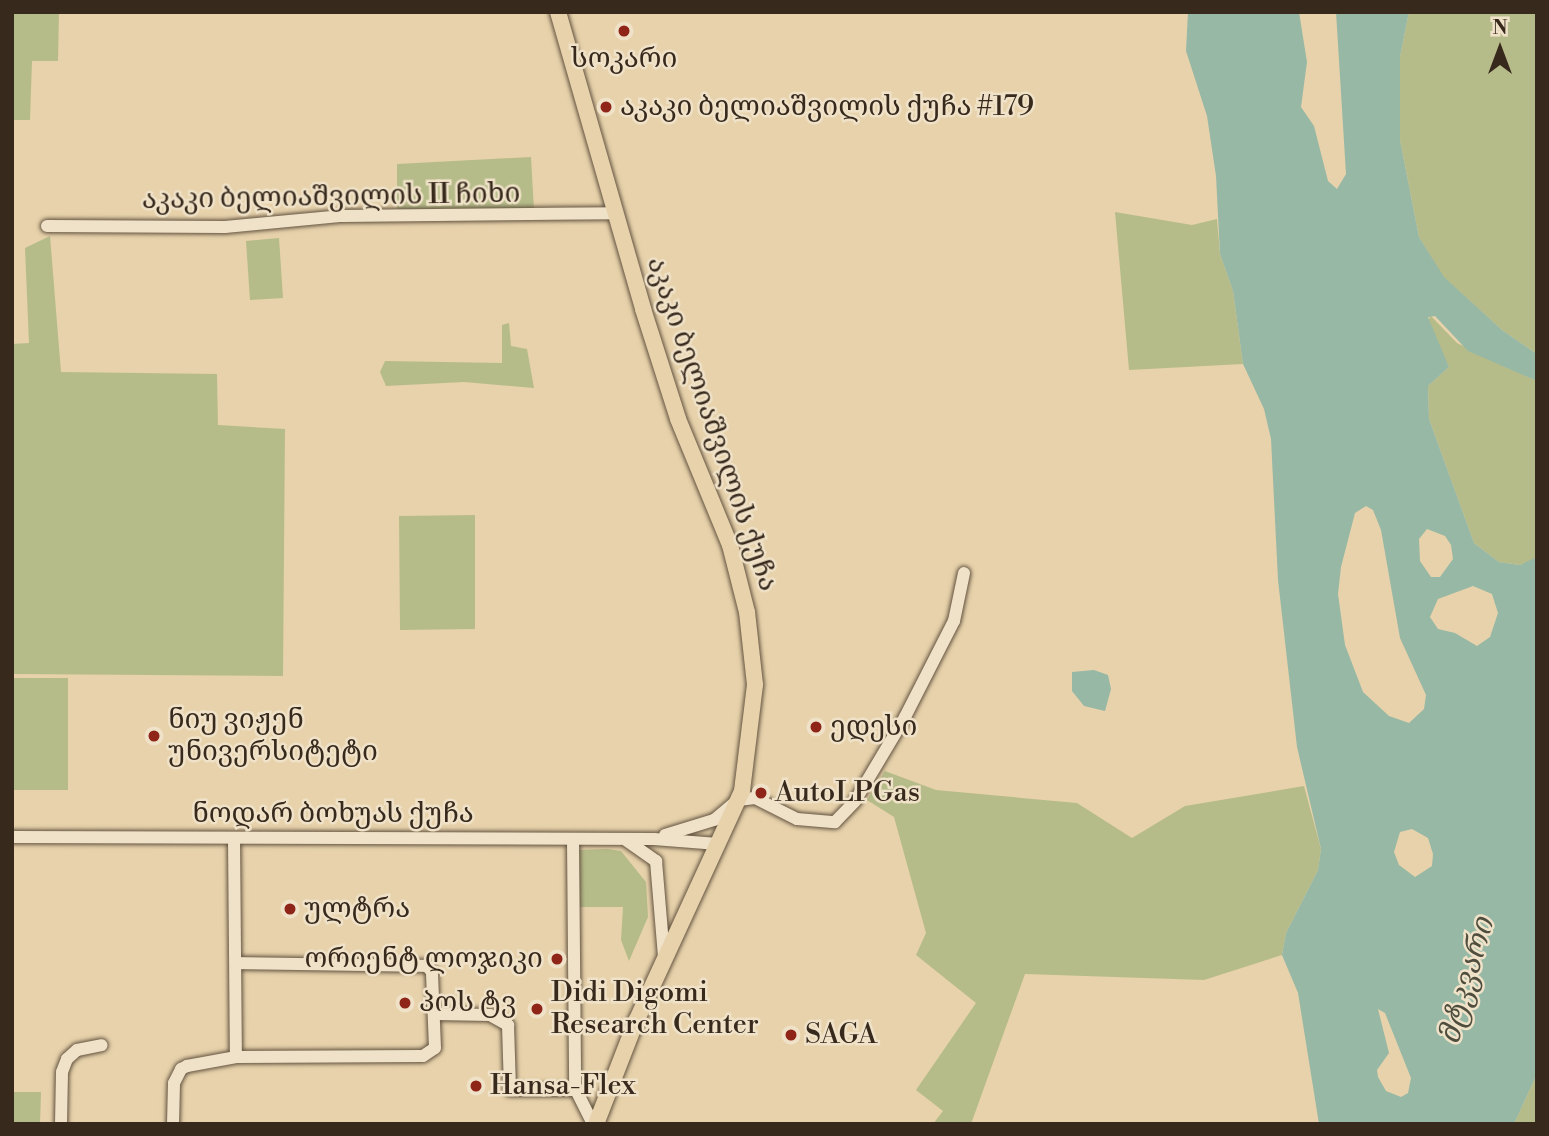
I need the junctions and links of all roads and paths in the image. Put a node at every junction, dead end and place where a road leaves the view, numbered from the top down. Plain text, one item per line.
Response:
1 (558, 12) edge
2 (616, 214) junction
3 (47, 226) dead end
4 (964, 573) dead end
5 (738, 800) junction
6 (12, 837) edge
7 (234, 838) junction
8 (654, 839) junction
9 (573, 840) junction
10 (625, 840) junction
11 (718, 844) junction
12 (664, 960) junction
13 (237, 963) junction
14 (436, 1014) junction
15 (103, 1045) dead end
16 (236, 1057) junction
17 (576, 1090) junction
18 (61, 1124) edge
19 (173, 1124) edge
20 (594, 1124) edge

1 - 2 main road, აკაკი ბელიაშვილის ქუჩა
2 - 3 street, აკაკი ბელიაშვილის II ჩიხი
2 - 5 main road, აკაკი ბელიაშვილის ქუჩა
4 - 5 street
5 - 8 street
5 - 11 main road, აკაკი ბელიაშვილის ქუჩა
6 - 7 street, ნოდარ ბოხუას ქუჩა
7 - 9 street, ნოდარ ბოხუას ქუჩა
7 - 13 street
8 - 10 street, ნოდარ ბოხუას ქუჩა
8 - 11 street
9 - 10 street, ნოდარ ბოხუას ქუჩა
9 - 17 street
10 - 12 street
11 - 12 main road, აკაკი ბელიაშვილის ქუჩა
12 - 20 main road, აკაკი ბელიაშვილის ქუჩა
13 - 14 street
13 - 16 street
14 - 16 street
14 - 17 street
15 - 18 street
16 - 19 street
17 - 20 street

